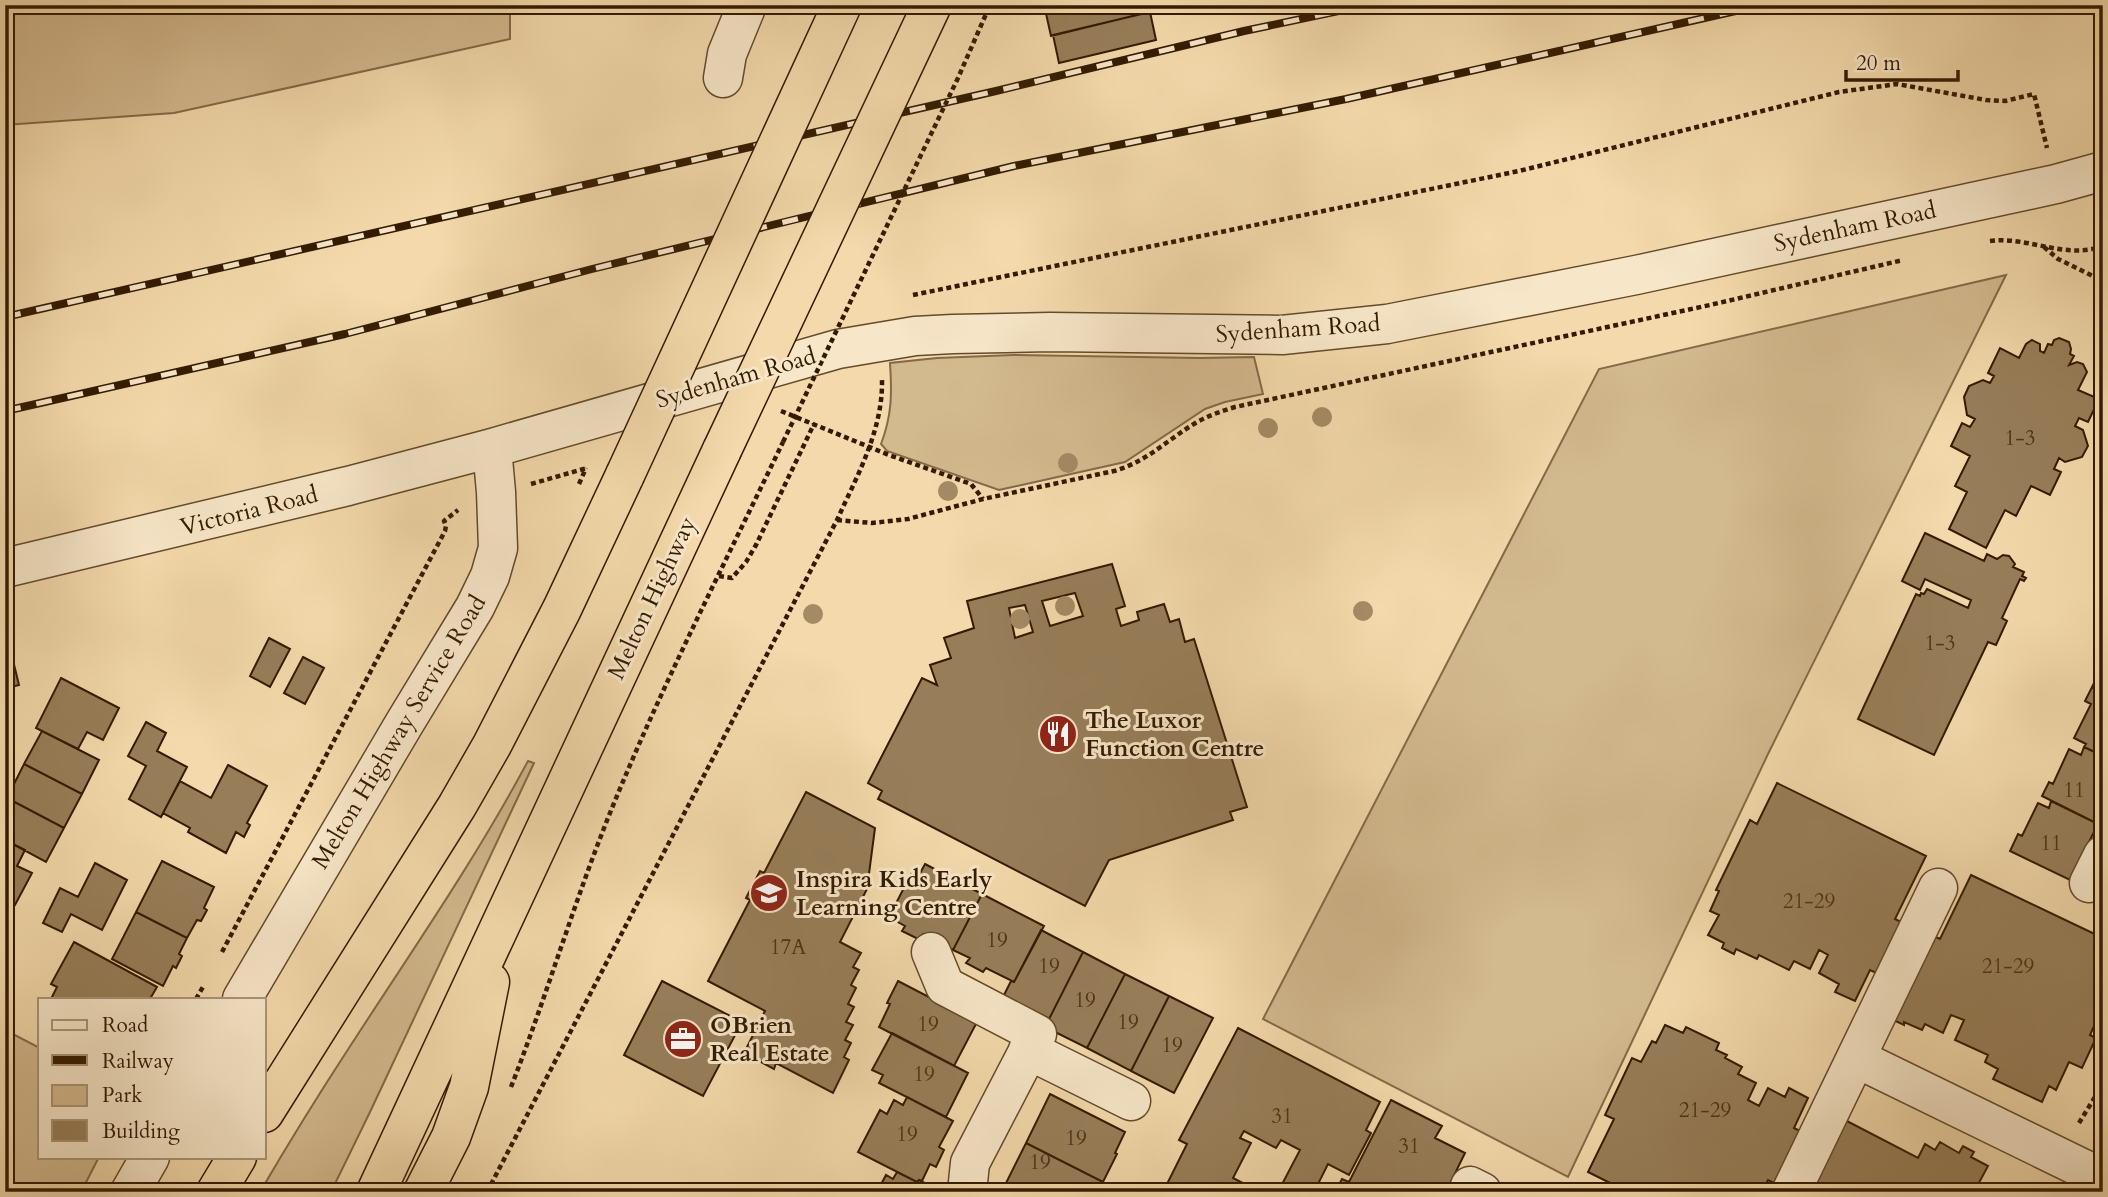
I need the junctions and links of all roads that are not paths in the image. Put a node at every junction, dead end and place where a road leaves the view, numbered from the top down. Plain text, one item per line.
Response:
1 (747, 5) edge
2 (842, 5) edge
3 (932, 5) edge
4 (723, 78) dead end
5 (2103, 171) edge
6 (492, 448) junction
7 (5, 568) edge
8 (1938, 888) dead end
9 (501, 921) junction
10 (931, 952) dead end
11 (243, 998) edge
12 (1028, 1050) junction
13 (1856, 1058) junction
14 (1131, 1101) dead end
15 (266, 1110) edge
16 (149, 1158) edge
17 (236, 1158) edge
18 (2098, 1181) edge
19 (130, 1192) edge
20 (216, 1192) edge
21 (376, 1192) edge
22 (423, 1192) edge
23 (967, 1192) edge
24 (1791, 1192) edge

1 - 4 street
2 - 15 highway, bridge
3 - 9 highway, Melton Highway, bridge
5 - 6 street, Sydenham Road
6 - 7 street, Victoria Road
6 - 11 street, Melton Highway Service Road
8 - 13 street
9 - 21 highway, Melton Highway
9 - 22 highway
10 - 12 street
12 - 14 street
12 - 23 street
13 - 18 street
13 - 24 street
16 - 19 street
17 - 20 highway

